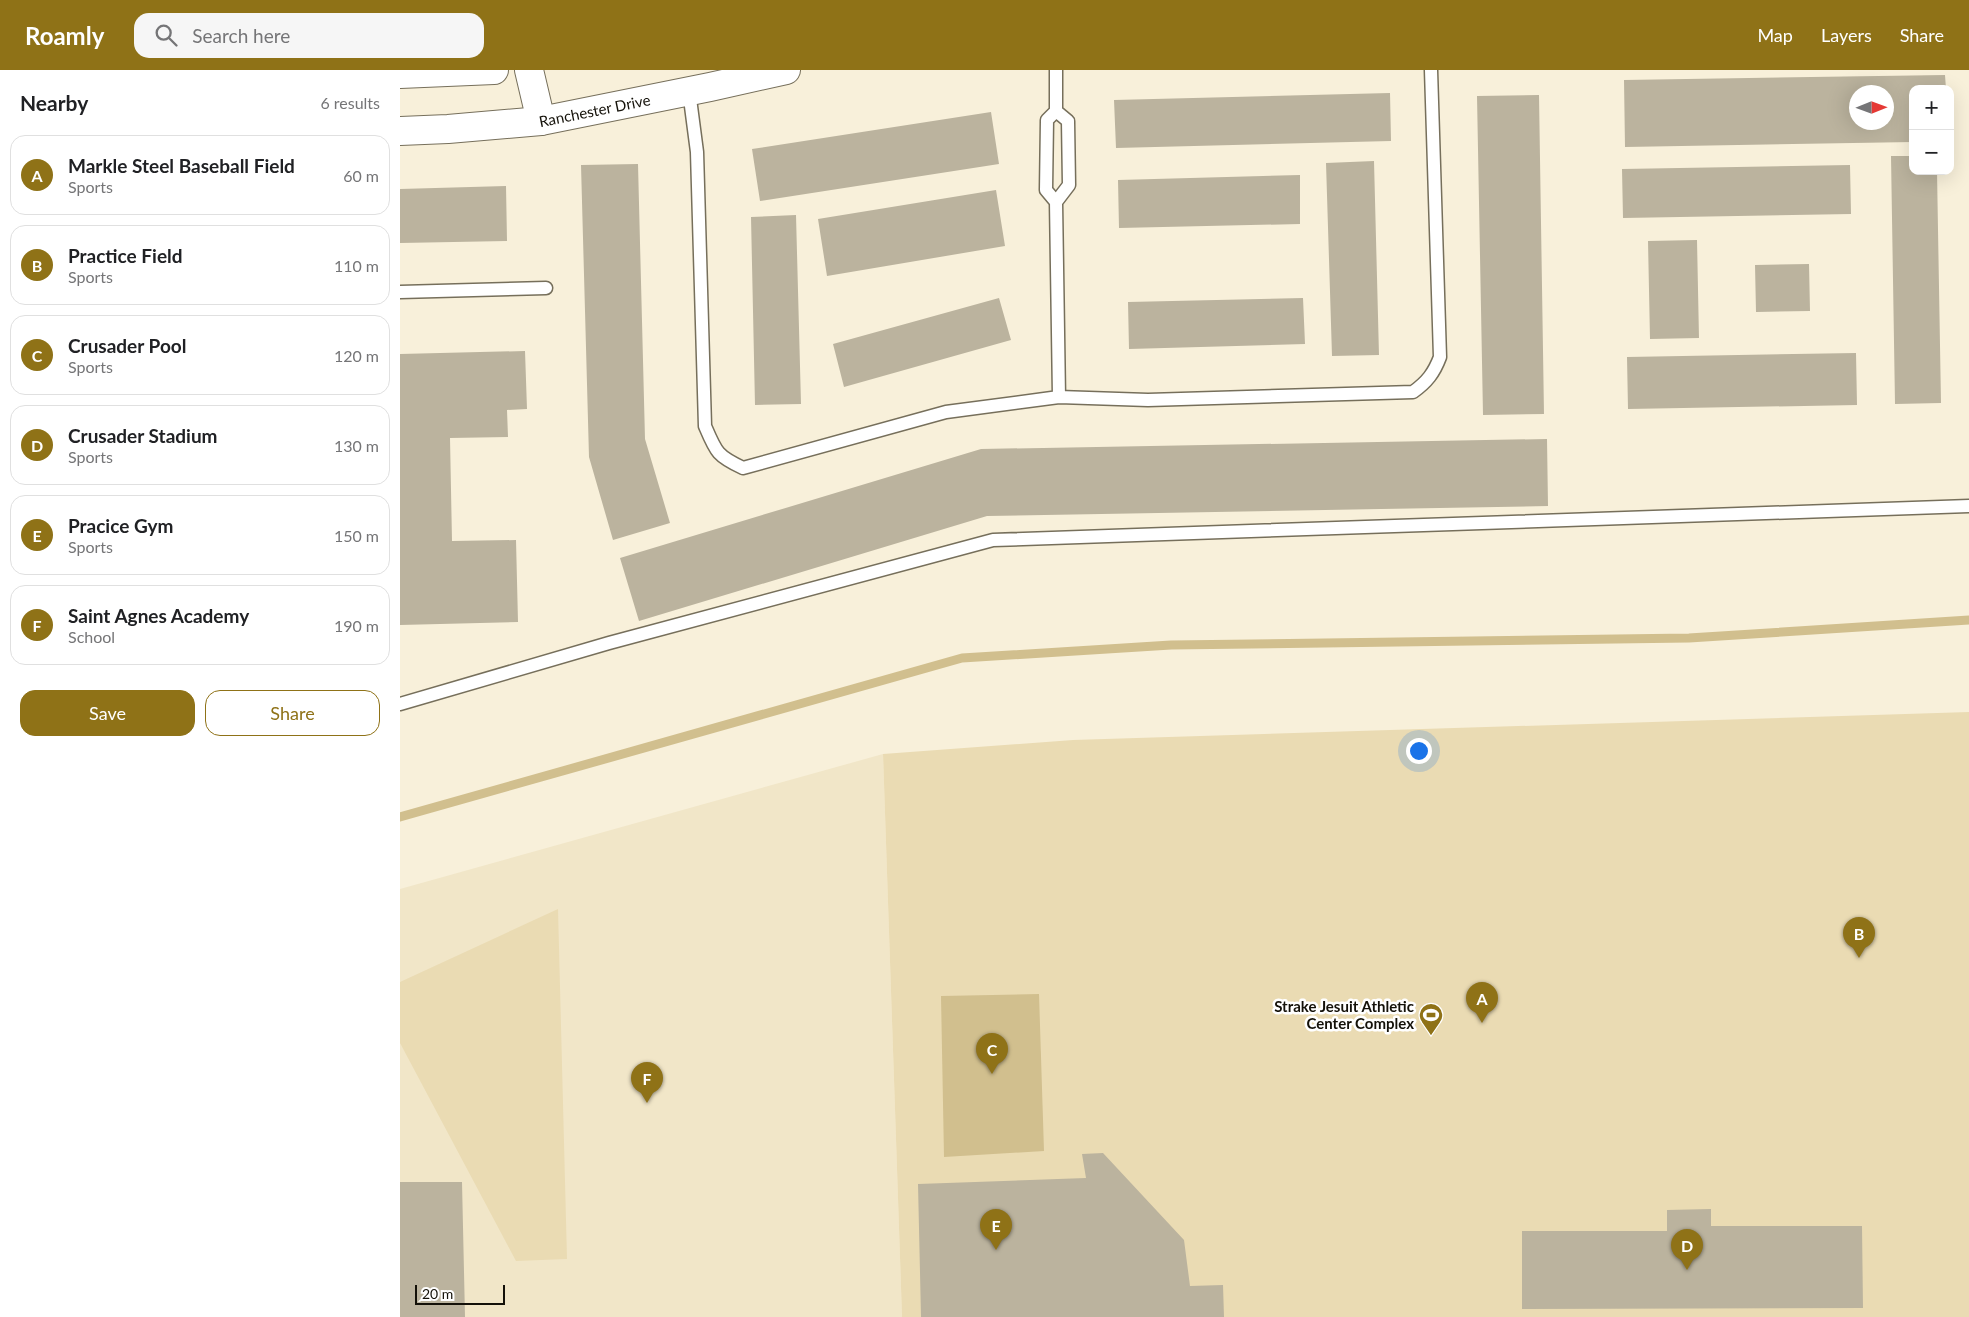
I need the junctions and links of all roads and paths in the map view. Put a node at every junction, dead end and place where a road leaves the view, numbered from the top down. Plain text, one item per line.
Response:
1 (494, 70) edge
2 (529, 70) edge
3 (786, 70) edge
4 (1056, 70) edge
5 (1430, 70) edge
6 (400, 74) edge
7 (689, 91) junction
8 (1056, 111) junction
9 (541, 121) junction
10 (400, 131) edge
11 (1056, 202) junction
12 (546, 288) dead end
13 (400, 292) edge
14 (1058, 397) junction
15 (1969, 506) edge
16 (400, 704) edge

1 - 6 street
2 - 9 street
3 - 7 street, Ranchester Drive
4 - 8 lane
5 - 14 lane
7 - 9 street, Ranchester Drive
7 - 14 lane
8 - 11 lane
8 - 11 lane
9 - 10 street, Ranchester Drive
11 - 14 lane
12 - 13 lane
15 - 16 lane

